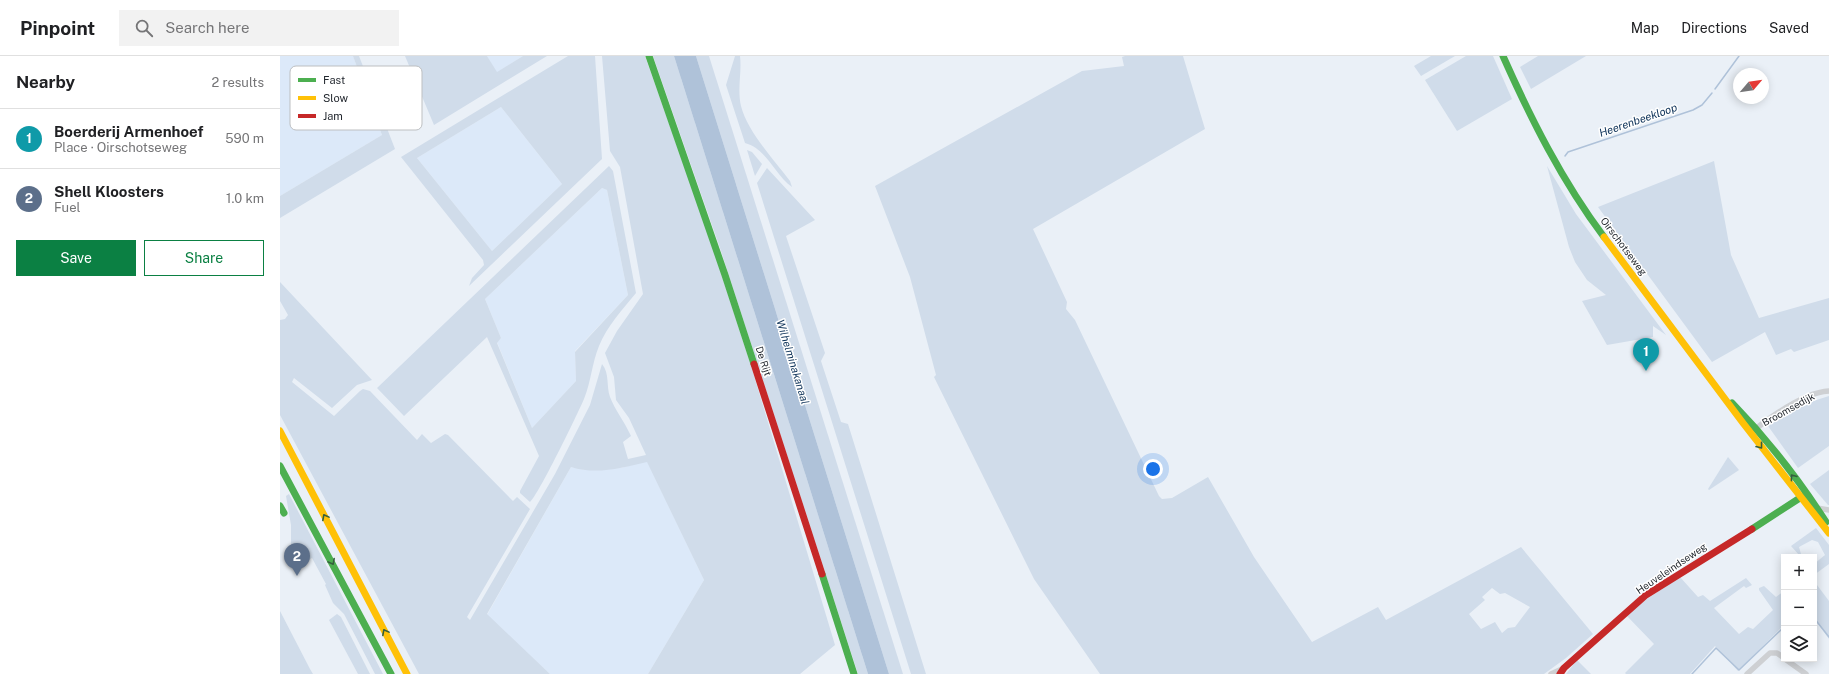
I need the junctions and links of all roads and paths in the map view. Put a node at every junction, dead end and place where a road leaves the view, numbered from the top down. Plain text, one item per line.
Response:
1 (649, 56) edge
2 (1503, 56) edge
3 (1829, 391) edge
4 (1721, 392) junction
5 (1756, 428) junction
6 (280, 431) edge
7 (1750, 433) junction
8 (280, 466) edge
9 (1803, 496) junction
10 (280, 506) edge
11 (1817, 508) junction
12 (1829, 510) edge
13 (284, 513) dead end
14 (1829, 526) edge
15 (1829, 532) edge
16 (1781, 657) edge
17 (1788, 662) edge
18 (1562, 671) edge
19 (391, 674) edge
20 (408, 674) edge
21 (854, 674) edge
22 (1552, 674) edge
23 (1747, 674) edge
24 (1806, 674) edge

1 - 21 main road, De Rijt
2 - 4 main road, Oirschotseweg
3 - 5 street, Broomsedijk
4 - 5 main road, Oirschotseweg
4 - 7 main road, Oirschotseweg
5 - 7 street, Broomsedijk
9 -> 5 main road, Oirschotseweg
20 -> 6 main road
7 -> 9 main road, Oirschotseweg
8 -> 19 main road
9 - 11 main road, Oirschotseweg
9 - 15 main road, Oirschotseweg
9 - 18 main road, Heuveleindseweg
10 - 13 main road
11 - 12 street
11 - 14 main road, Oirschotseweg
16 - 23 street
17 - 24 street
18 - 22 street

